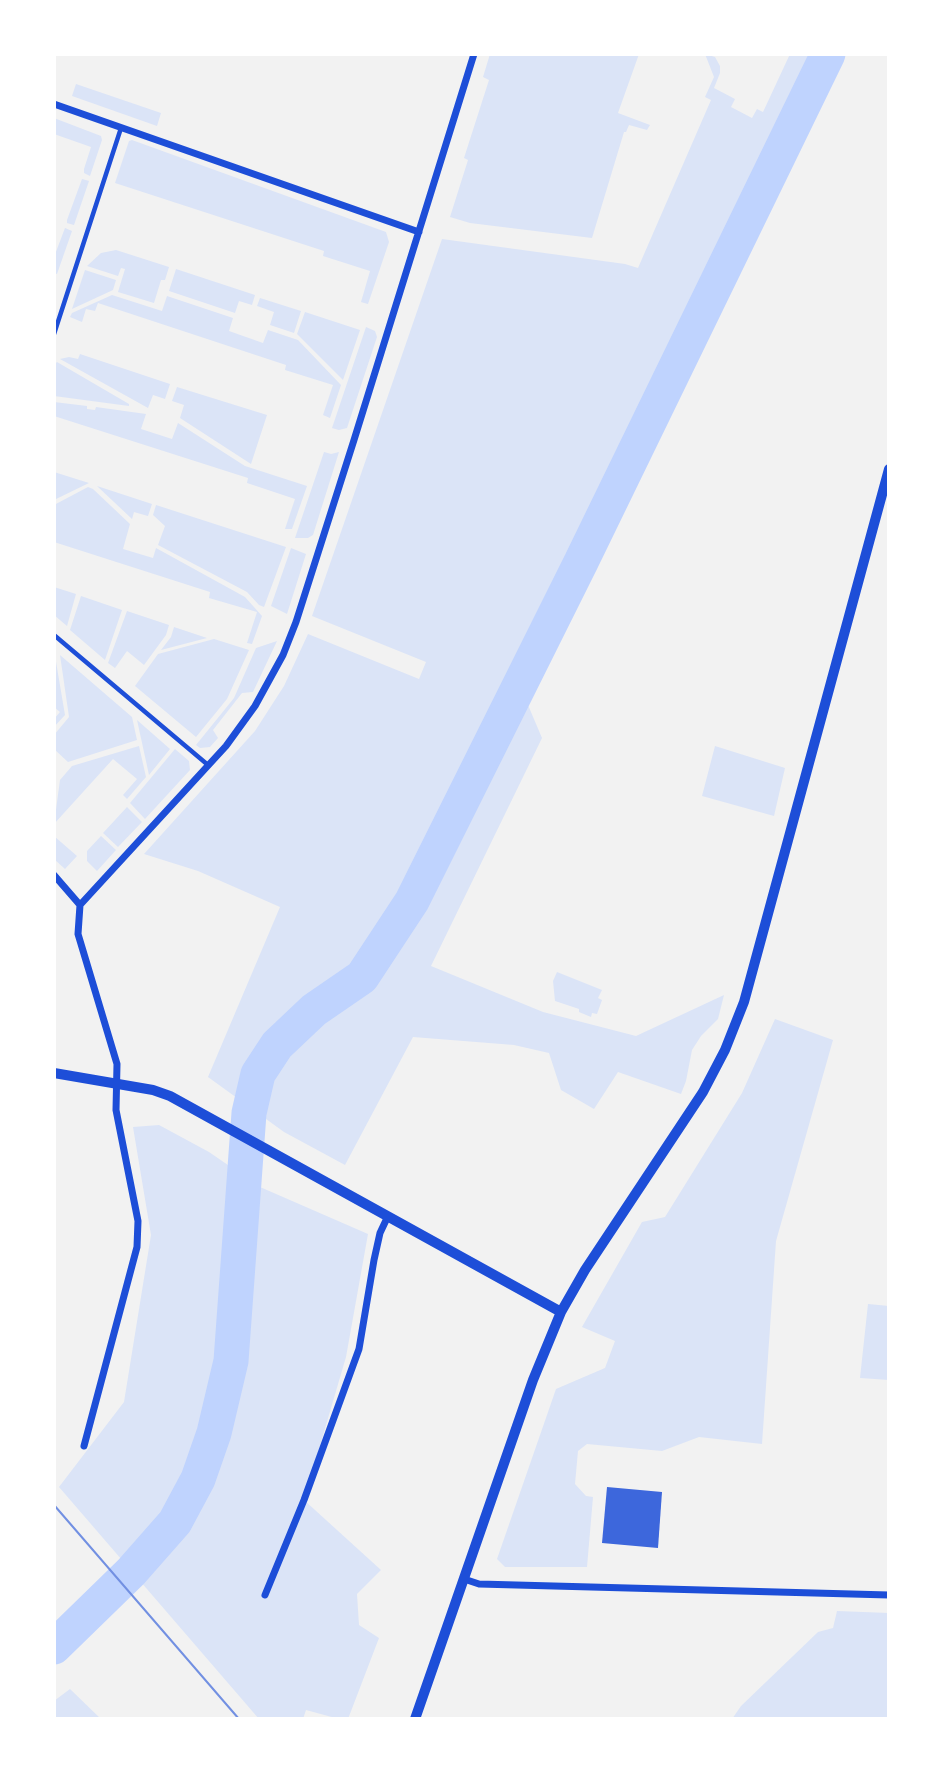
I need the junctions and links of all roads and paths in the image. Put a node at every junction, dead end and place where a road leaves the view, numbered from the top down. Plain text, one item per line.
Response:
1 (474, 54) edge
2 (54, 103) edge
3 (121, 127) junction
4 (419, 232) junction
5 (54, 334) edge
6 (889, 469) edge
7 (883, 512) edge
8 (54, 635) edge
9 (208, 765) junction
10 (54, 875) edge
11 (80, 905) junction
12 (54, 1073) edge
13 (117, 1083) junction
14 (388, 1216) junction
15 (561, 1312) junction
16 (84, 1446) dead end
17 (464, 1579) junction
18 (265, 1595) dead end
19 (889, 1595) edge
20 (415, 1719) edge

1 - 4 street
2 - 3 street
3 - 4 street
3 - 5 lane
4 - 9 street
6 - 7 street
7 - 15 street
8 - 9 lane
9 - 11 street
10 - 11 street
11 - 13 street
12 - 13 street
13 - 14 street
13 - 16 street
14 - 15 street
14 - 18 street
15 - 17 street
17 - 19 street
17 - 20 street

